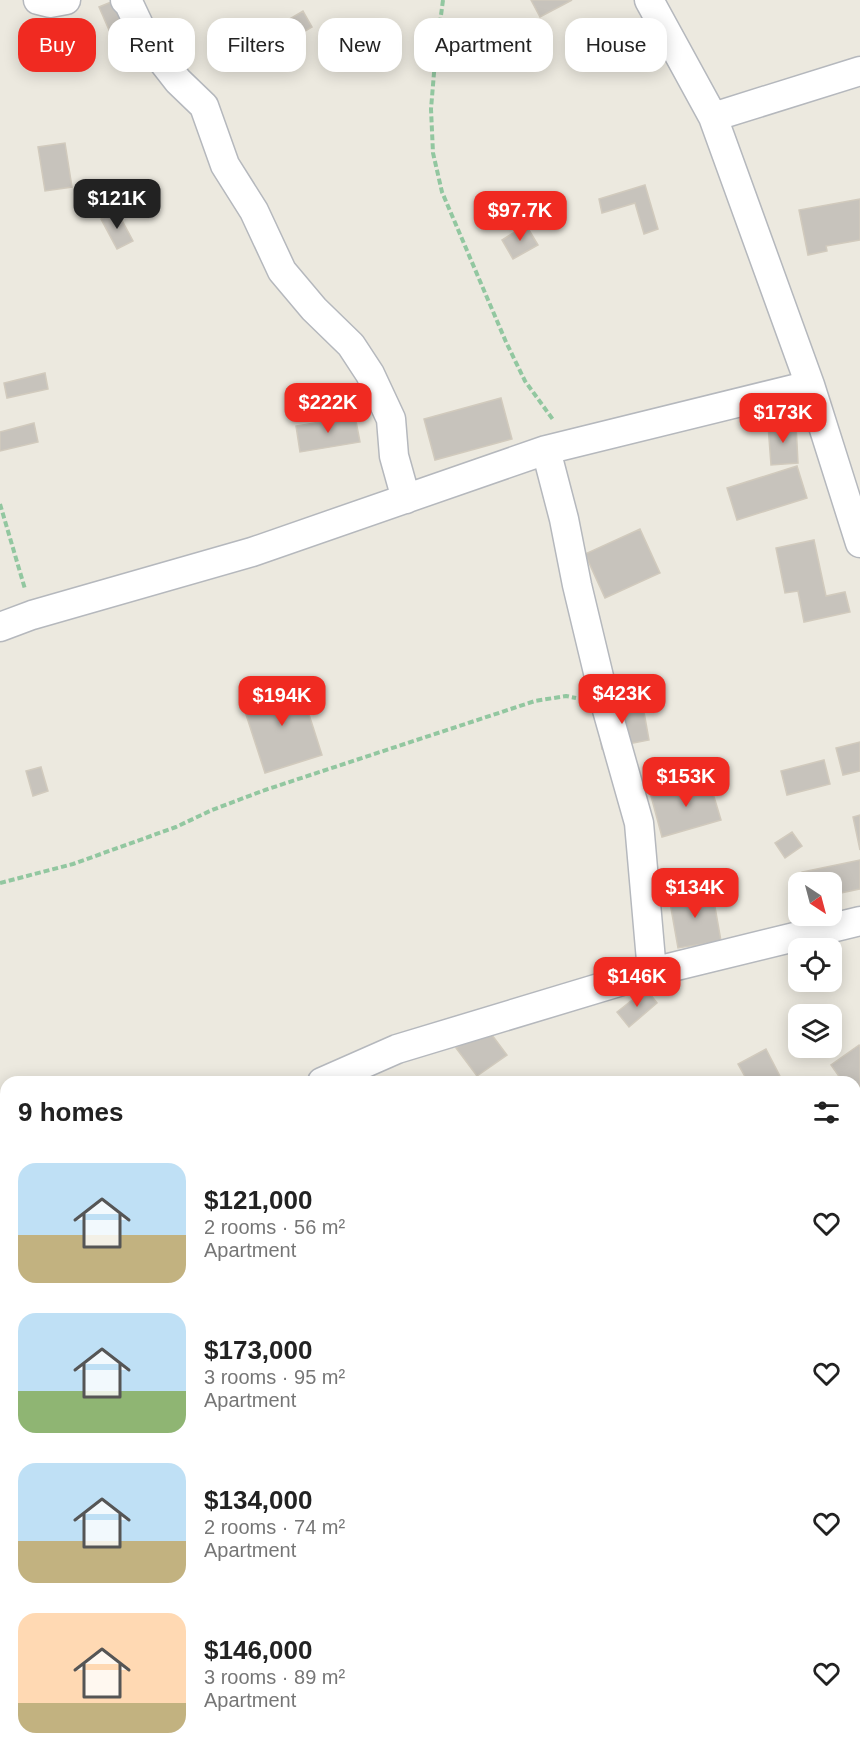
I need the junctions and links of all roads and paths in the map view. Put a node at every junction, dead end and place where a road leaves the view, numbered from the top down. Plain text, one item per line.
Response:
1 (38, 0) edge
2 (66, 0) edge
3 (125, 0) edge
4 (443, 0) edge
5 (649, 0) edge
6 (860, 71) edge
7 (712, 117) junction
8 (810, 385) junction
9 (558, 446) junction
10 (406, 500) junction
11 (0, 504) edge
12 (860, 543) edge
13 (32, 615) junction
14 (0, 627) edge
15 (607, 710) junction
16 (0, 884) edge
17 (860, 921) edge
18 (652, 972) junction
19 (336, 1076) edge

1 - 2 street
3 - 10 street
4 - 9 path
5 - 7 street
6 - 7 street
7 - 8 street
8 - 9 street
8 - 12 street
9 - 10 street
9 - 15 street
10 - 13 street
11 - 13 path
13 - 14 street
15 - 16 path
15 - 18 street
17 - 18 street
18 - 19 street

